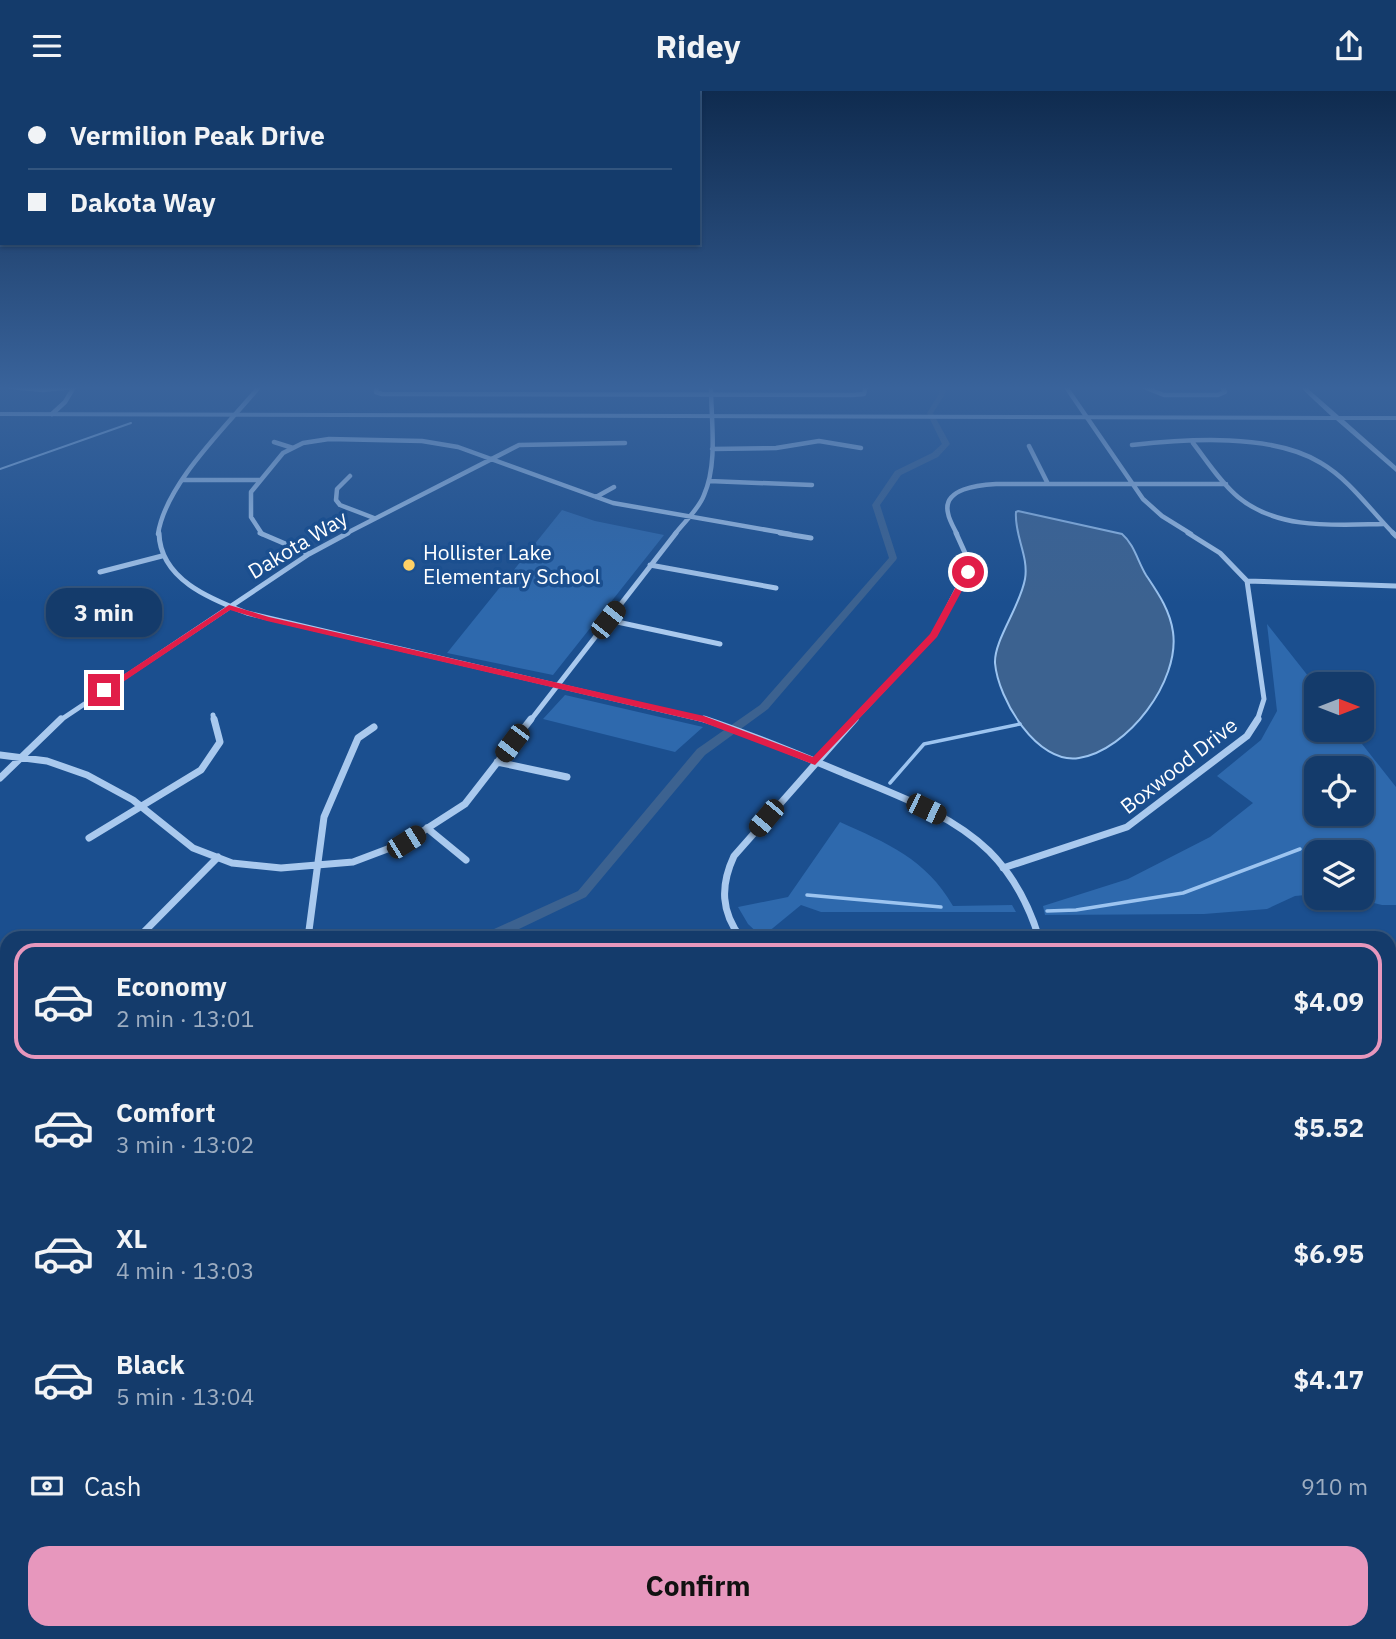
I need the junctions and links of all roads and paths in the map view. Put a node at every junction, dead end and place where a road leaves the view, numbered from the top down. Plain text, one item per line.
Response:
1 (199, 459) edge
2 (278, 459) edge
3 (491, 459) joint
4 (711, 459) edge
5 (1036, 459) edge
6 (1115, 459) edge
7 (1205, 459) edge
8 (1313, 459) edge
9 (350, 476) dead end
10 (182, 480) junction
11 (260, 480) junction
12 (709, 481) junction
13 (1048, 484) junction
14 (1132, 484) junction
15 (1226, 484) junction
16 (812, 485) dead end
17 (614, 487) dead end
18 (596, 497) junction
19 (688, 517) junction
20 (374, 518) junction
21 (1383, 524) junction
22 (1396, 536) edge
23 (811, 538) dead end
24 (309, 554) junction
25 (163, 556) junction
26 (650, 565) junction
27 (100, 572) dead end
28 (1247, 581) junction
29 (1396, 586) edge
30 (776, 589) dead end
31 (229, 607) junction
32 (608, 620) junction
33 (720, 644) dead end
34 (556, 685) junction
35 (213, 715) dead end
36 (374, 727) dead end
37 (0, 755) edge
38 (20, 757) junction
39 (815, 761) junction
40 (497, 762) junction
41 (567, 777) dead end
42 (0, 778) edge
43 (141, 807) junction
44 (427, 828) junction
45 (89, 838) dead end
46 (218, 857) junction
47 (466, 860) dead end
48 (320, 865) junction
49 (1003, 868) junction
50 (145, 931) edge
51 (309, 931) edge
52 (735, 931) edge
53 (1037, 931) edge

1 - 10 street
2 - 11 street
3 - 18 street
3 - 20 street, Dakota Way
4 - 12 street
5 - 13 street
6 - 14 street
7 - 15 street
8 - 21 street
9 - 20 street
10 - 11 street
10 - 25 street
11 - 24 street
12 - 16 street
12 - 19 street
13 - 14 street
13 - 39 street
14 - 15 street
14 - 28 street
15 - 21 street
17 - 18 street
18 - 19 street
19 - 23 street
19 - 26 street
20 - 24 street, Dakota Way
21 - 22 street
24 - 31 street, Dakota Way
25 - 27 street
25 - 31 street
26 - 30 street
26 - 32 street
28 - 29 street
28 - 49 street, Boxwood Drive
31 - 34 street
31 - 38 street, Dakota Way
32 - 33 street
32 - 34 street
34 - 39 street
34 - 40 street
35 - 43 street
36 - 48 street
37 - 38 street
38 - 42 street, Dakota Way
38 - 43 street
39 - 49 street
39 - 52 street
40 - 41 street
40 - 44 street
43 - 45 street
43 - 46 street
44 - 47 street
44 - 48 street
46 - 48 street
46 - 50 street
48 - 51 street
49 - 53 street

